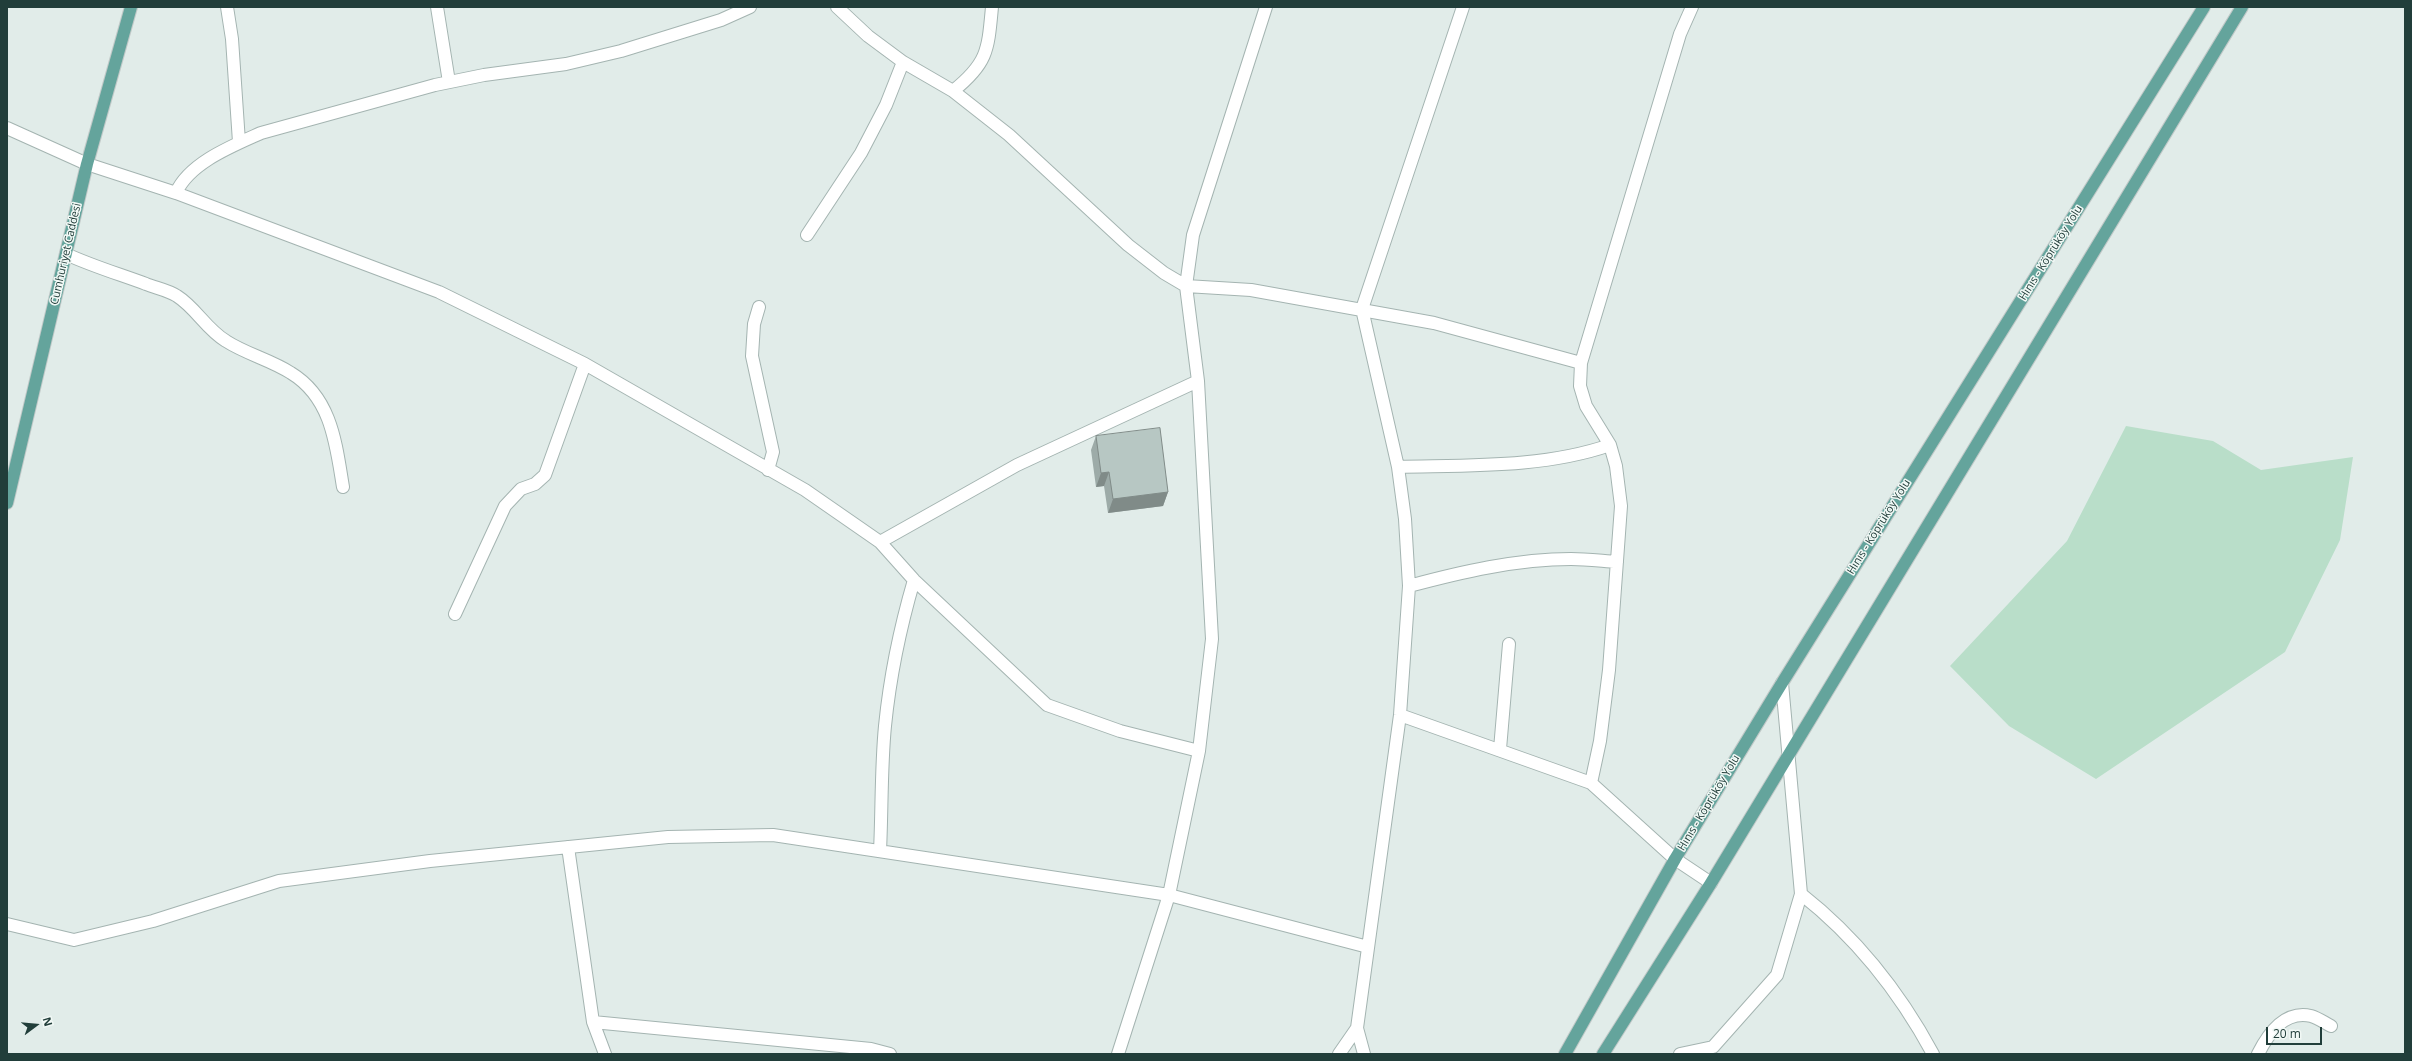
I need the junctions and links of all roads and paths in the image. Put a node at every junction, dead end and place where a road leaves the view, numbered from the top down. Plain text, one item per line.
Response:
1 (130, 7) edge
2 (227, 7) edge
3 (437, 7) edge
4 (750, 7) edge
5 (837, 7) edge
6 (992, 7) edge
7 (1266, 7) edge
8 (1462, 7) edge
9 (1692, 7) edge
10 (2204, 7) edge
11 (2242, 7) edge
12 (903, 62) junction
13 (449, 82) junction
14 (953, 91) junction
15 (7, 128) edge
16 (239, 142) junction
17 (87, 164) junction
18 (176, 193) junction
19 (807, 235) dead end
20 (66, 254) junction
21 (1186, 286) junction
22 (759, 308) dead end
23 (1362, 309) junction
24 (1581, 363) junction
25 (585, 364) junction
26 (1198, 381) junction
27 (1610, 445) junction
28 (1398, 467) junction
29 (768, 470) junction
30 (343, 488) dead end
31 (7, 503) edge
32 (880, 542) junction
33 (1617, 562) junction
34 (914, 580) junction
35 (1409, 586) junction
36 (456, 614) dead end
37 (1509, 644) dead end
38 (1782, 683) junction
39 (1400, 714) junction
40 (1500, 749) junction
41 (1199, 751) junction
42 (1787, 756) junction
43 (1591, 783) junction
44 (568, 847) junction
45 (880, 851) junction
46 (1675, 859) junction
47 (1711, 883) junction
48 (1800, 894) junction
49 (1169, 895) junction
50 (7, 924) edge
51 (1368, 947) junction
52 (592, 1022) junction
53 (2331, 1026) dead end
54 (1357, 1028) junction
55 (1714, 1050) edge
56 (605, 1054) edge
57 (890, 1054) edge
58 (1118, 1054) edge
59 (1339, 1054) edge
60 (1364, 1054) edge
61 (1565, 1054) edge
62 (1603, 1054) edge
63 (1680, 1054) edge
64 (1933, 1054) edge
65 (2258, 1054) edge

1 - 17 main road, Cumhuriyet Caddesi
2 - 16 street
3 - 13 street
4 - 13 street
5 - 12 street
6 - 14 street
7 - 21 street
8 - 23 street
9 - 24 street
10 - 38 main road, Hınıs - Köprüköy Yolu
11 - 42 main road
12 - 14 street
12 - 19 street
13 - 16 street
14 - 21 street
15 - 17 street
16 - 18 street
17 - 18 street
17 - 20 main road, Cumhuriyet Caddesi
18 - 25 street
20 - 30 street
20 - 31 main road, Cumhuriyet Caddesi
21 - 23 street
21 - 26 street
22 - 29 street
23 - 24 street
23 - 28 street
24 - 27 street
25 - 29 street
25 - 36 street
26 - 32 street
26 - 41 street
27 - 28 street
27 - 33 street
28 - 35 street
29 - 32 street
32 - 34 street
33 - 35 street
33 - 43 street
34 - 41 street
34 - 45 street
35 - 39 street
37 - 40 street
38 - 42 street
38 - 46 main road, Hınıs - Köprüköy Yolu
39 - 40 street
39 - 51 street
40 - 43 street
41 - 49 street
42 - 47 main road
42 - 48 street
43 - 46 street
44 - 45 street
44 - 50 street
44 - 52 street
45 - 49 street
46 - 47 street
46 - 61 main road, Hınıs - Köprüköy Yolu
47 - 62 main road
48 - 55 street
48 - 64 street
49 - 51 street
49 - 58 street
51 - 54 street
52 - 56 street
52 - 57 street
53 - 65 street
54 - 59 street
54 - 60 street
55 - 63 street

